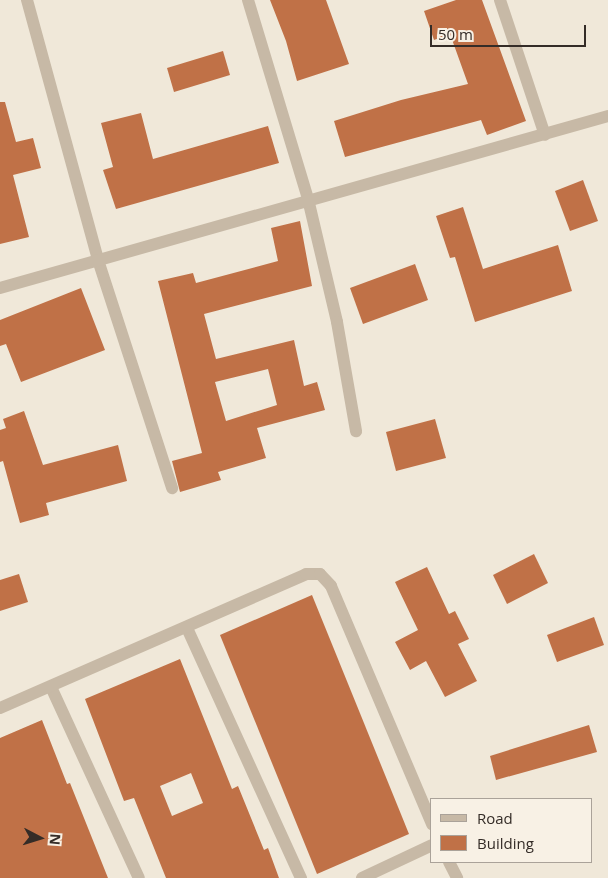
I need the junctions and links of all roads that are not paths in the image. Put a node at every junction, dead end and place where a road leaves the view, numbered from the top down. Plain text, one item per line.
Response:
1 (27, 0) edge
2 (248, 0) edge
3 (500, 0) edge
4 (608, 116) edge
5 (546, 135) junction
6 (308, 199) junction
7 (98, 260) junction
8 (0, 288) edge
9 (356, 431) dead end
10 (172, 488) dead end
11 (187, 628) junction
12 (51, 687) junction
13 (0, 708) edge
14 (430, 819) edge
15 (430, 846) edge
16 (449, 863) edge
17 (139, 878) edge
18 (301, 878) edge
19 (362, 878) edge
20 (456, 878) edge

1 - 7 street
2 - 6 street
3 - 5 street
4 - 5 street
5 - 6 street
6 - 7 street
6 - 9 street
7 - 8 street
7 - 10 street
11 - 12 street
11 - 14 street
11 - 18 street
12 - 13 street
12 - 17 street
15 - 19 street
16 - 20 street

